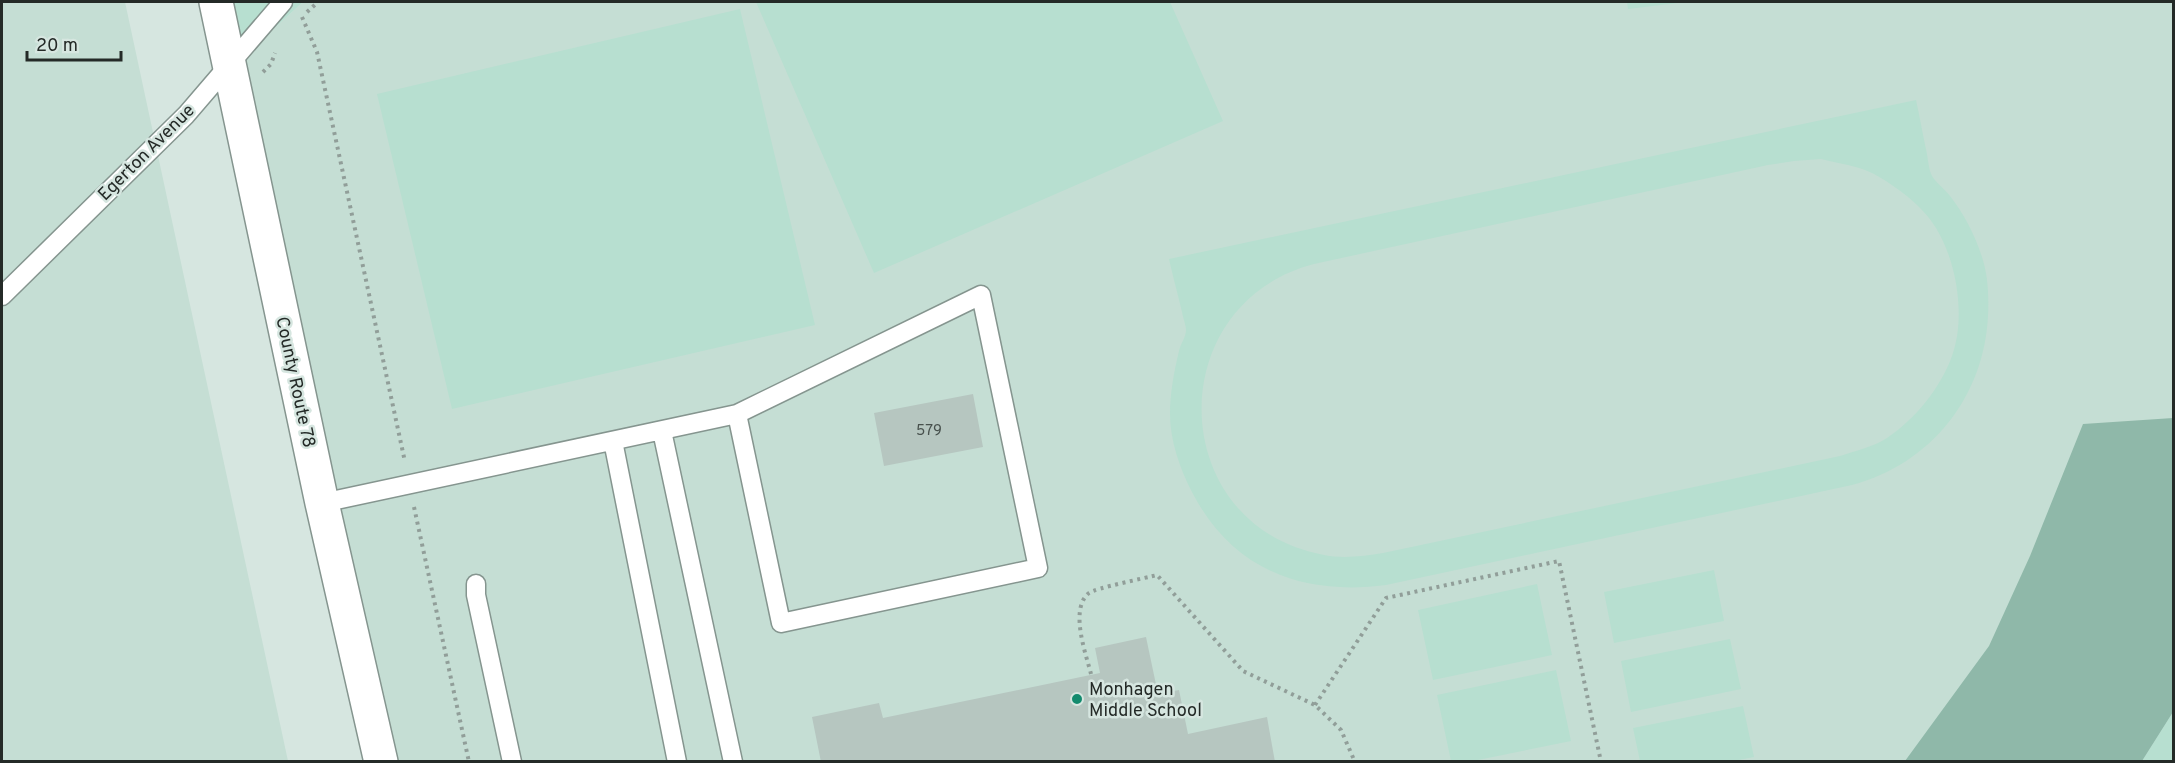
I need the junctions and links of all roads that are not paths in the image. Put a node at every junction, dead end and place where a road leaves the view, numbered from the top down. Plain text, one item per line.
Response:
1 (216, 2) edge
2 (283, 2) edge
3 (229, 64) junction
4 (2, 296) edge
5 (737, 414) junction
6 (662, 431) junction
7 (613, 441) junction
8 (322, 503) junction
9 (476, 584) dead end
10 (381, 762) edge
11 (512, 762) edge
12 (677, 762) edge
13 (732, 762) edge

1 - 3 street, County Route 78
2 - 3 lane, Egerton Avenue
3 - 4 lane, Egerton Avenue
3 - 8 street, County Route 78
5 - 5 lane
5 - 6 lane
6 - 7 lane
6 - 13 lane
7 - 8 lane
7 - 12 lane
8 - 10 street, County Route 78
9 - 11 lane

